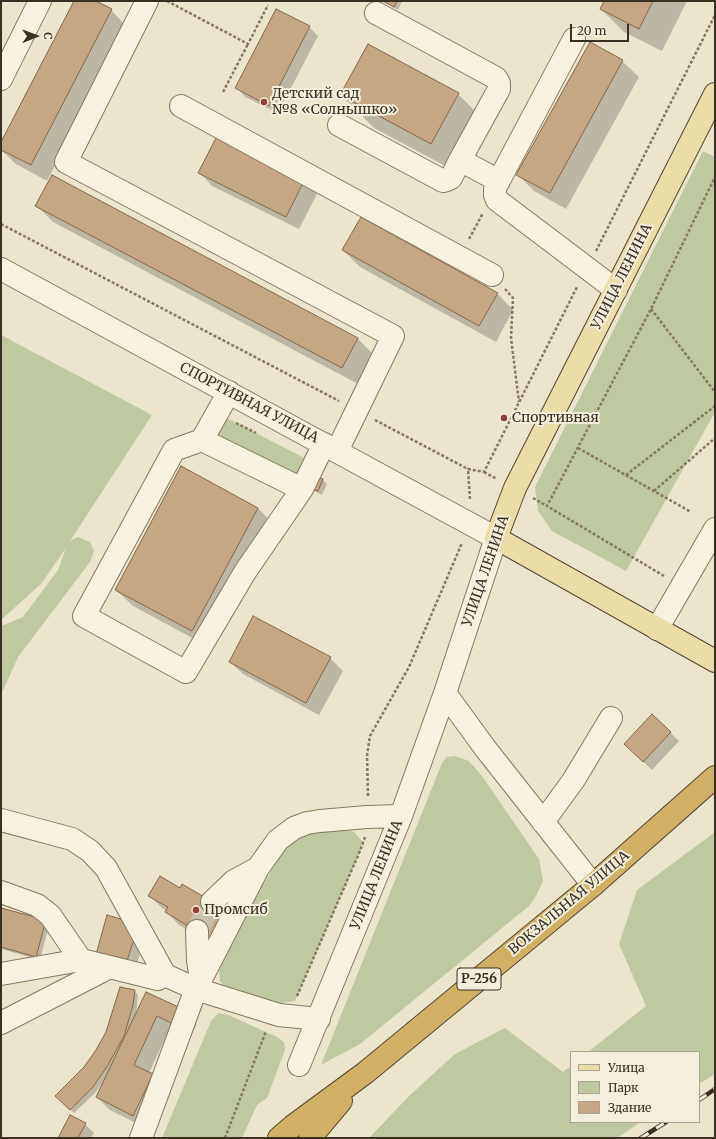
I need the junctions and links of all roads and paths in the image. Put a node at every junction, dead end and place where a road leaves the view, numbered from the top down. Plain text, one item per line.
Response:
1 (40, 1) edge
2 (147, 1) edge
3 (166, 1) edge
4 (268, 5) dead end
5 (376, 13) dead end
6 (715, 16) edge
7 (574, 39) dead end
8 (248, 44) junction
9 (1, 79) edge
10 (223, 92) dead end
11 (714, 100) edge
12 (181, 106) dead end
13 (339, 125) dead end
14 (460, 160) junction
15 (715, 177) edge
16 (497, 188) junction
17 (1, 224) edge
18 (460, 256) junction
19 (587, 267) junction
20 (1, 269) edge
21 (492, 275) joint
22 (616, 290) junction
23 (651, 309) junction
24 (229, 392) junction
25 (715, 392) edge
26 (519, 403) junction
27 (715, 406) edge
28 (357, 410) junction
29 (715, 438) edge
30 (202, 440) junction
31 (330, 447) junction
32 (578, 448) junction
33 (468, 469) junction
34 (626, 475) junction
35 (302, 489) junction
36 (654, 491) junction
37 (691, 512) dead end
38 (471, 524) junction
39 (715, 530) edge
40 (496, 538) junction
41 (682, 587) junction
42 (657, 629) junction
43 (715, 661) edge
44 (445, 693) junction
45 (611, 718) dead end
46 (714, 776) edge
47 (367, 816) junction
48 (401, 816) junction
49 (1, 820) edge
50 (543, 822) junction
51 (258, 868) junction
52 (593, 885) junction
53 (1, 892) edge
54 (212, 902) tunnel mouth
55 (197, 931) tunnel mouth
56 (81, 960) junction
57 (110, 967) junction
58 (1, 974) edge
59 (165, 975) junction
60 (199, 984) junction
61 (279, 1015) junction
62 (319, 1019) junction
63 (1, 1023) edge
64 (299, 1066) dead end
65 (365, 1073) junction
66 (141, 1138) edge
67 (226, 1138) edge
68 (279, 1138) edge
69 (297, 1138) edge
70 (310, 1138) edge
71 (321, 1138) edge

1 - 9 street
2 - 28 street
3 - 8 path
4 - 8 path
5 - 14 street
6 - 19 path
7 - 16 street
8 - 10 path
11 - 22 main road, УЛИЦА ЛЕНИНА
12 - 18 street
13 - 14 street
14 - 16 street
15 - 23 path
16 - 18 path
16 - 19 street
17 - 28 path
18 - 21 street
19 - 22 street
19 - 26 path
20 - 24 street, СПОРТИВНАЯ УЛИЦА
21 - 26 path
22 - 40 main road, УЛИЦА ЛЕНИНА
23 - 25 path
23 - 32 path
24 - 30 street
24 - 31 street, СПОРТИВНАЯ УЛИЦА
26 - 33 path
27 - 34 path
28 - 31 street
28 - 33 path
29 - 36 path
30 - 35 street
30 - 35 street
31 - 35 street
31 - 38 street, СПОРТИВНАЯ УЛИЦА
32 - 34 path
32 - 41 path
33 - 38 path
34 - 36 path
36 - 37 path
38 - 40 street, СПОРТИВНАЯ УЛИЦА
38 - 47 path
39 - 41 street
40 - 42 main road
40 - 44 street, УЛИЦА ЛЕНИНА
41 - 42 street
42 - 43 main road
44 - 48 street, УЛИЦА ЛЕНИНА
44 - 50 street
45 - 50 street
46 - 52 highway, ВОКЗАЛЬНАЯ УЛИЦА / Р-256
47 - 48 street
47 - 51 street
47 - 61 path
48 - 62 street, УЛИЦА ЛЕНИНА
49 - 59 street
50 - 52 street
51 - 54 street
51 - 60 street
52 - 65 highway, ВОКЗАЛЬНАЯ УЛИЦА / Р-256
53 - 56 street
55 - 60 street
56 - 57 street
56 - 58 street
57 - 59 street
57 - 63 street
59 - 60 street
60 - 61 street
60 - 66 street
61 - 62 street
61 - 67 path
62 - 64 street, УЛИЦА ЛЕНИНА
65 - 68 highway, Р-256
65 - 69 highway, Р-256
65 - 70 highway, Р-256
65 - 71 highway, Р-256

